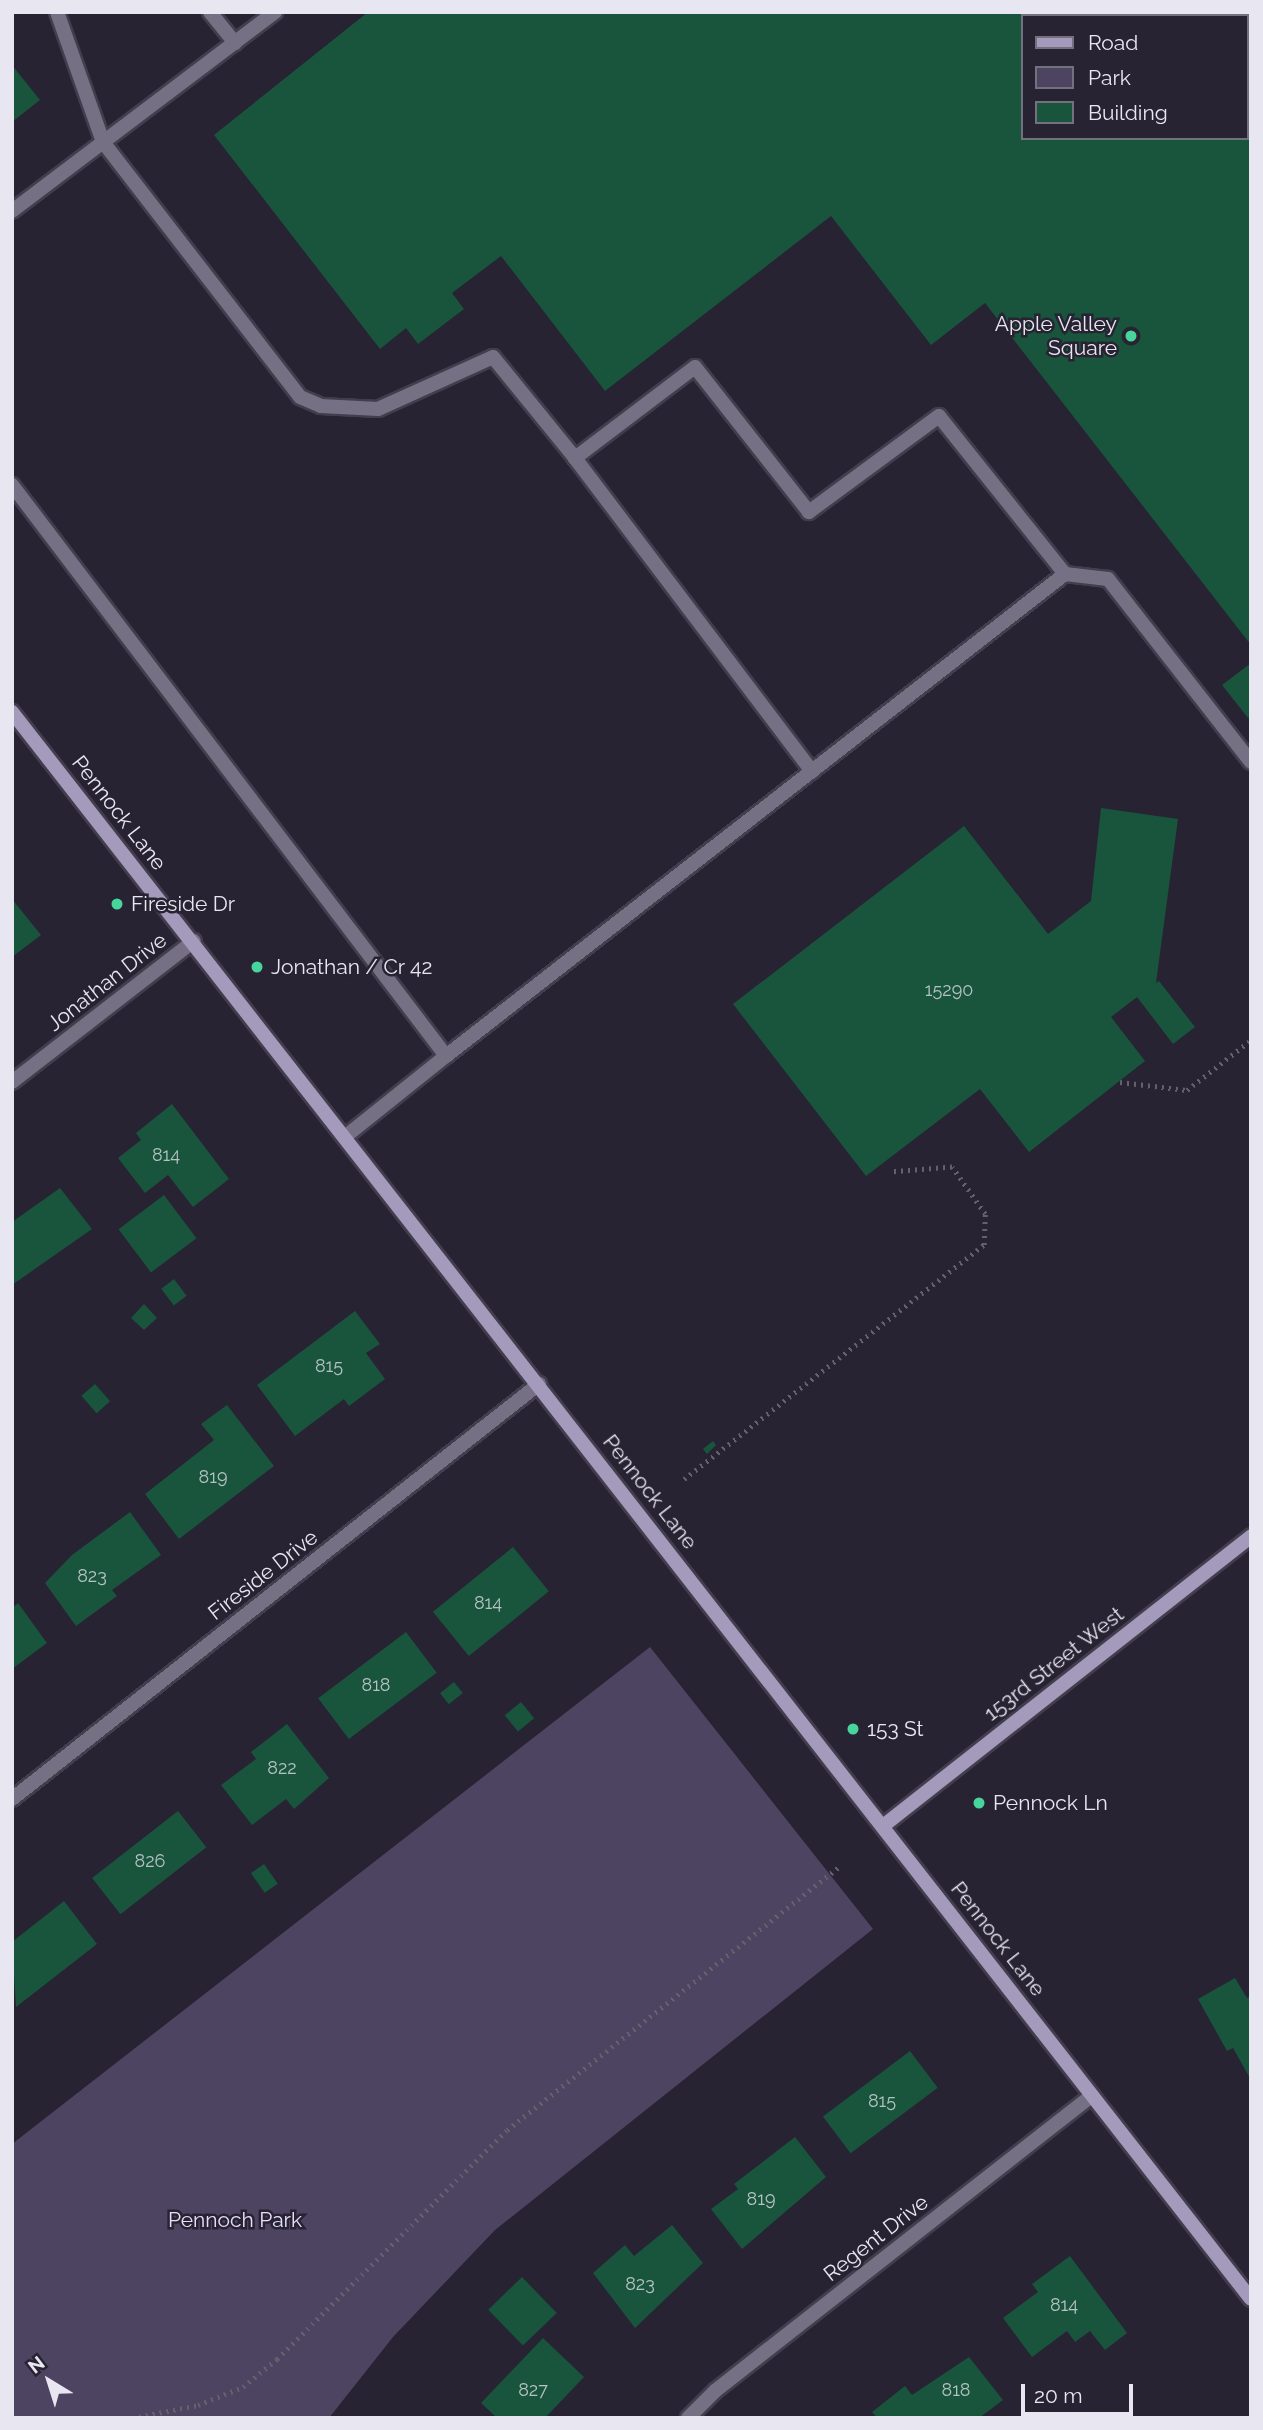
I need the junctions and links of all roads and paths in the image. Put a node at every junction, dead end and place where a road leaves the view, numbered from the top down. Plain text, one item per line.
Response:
1 (57, 12) edge
2 (210, 12) edge
3 (275, 12) edge
4 (235, 43) junction
5 (103, 142) junction
6 (12, 211) edge
7 (575, 457) junction
8 (12, 485) edge
9 (1065, 574) junction
10 (12, 712) edge
11 (1251, 762) edge
12 (812, 771) junction
13 (194, 941) junction
14 (1251, 1040) edge
15 (446, 1056) junction
16 (12, 1082) edge
17 (1120, 1082) dead end
18 (346, 1136) junction
19 (890, 1172) dead end
20 (539, 1384) junction
21 (684, 1479) dead end
22 (1251, 1536) edge
23 (12, 1798) edge
24 (883, 1826) junction
25 (838, 1868) dead end
26 (1092, 2095) junction
27 (1251, 2300) edge
28 (132, 2418) edge
29 (688, 2418) edge

1 - 5 street
2 - 4 street
3 - 4 street
4 - 5 street
5 - 6 street
5 - 7 street
7 - 9 street
7 - 12 street
8 - 15 street
9 - 11 street
9 - 12 street
10 - 13 street, Pennock Lane
12 - 15 street
13 - 16 street, Jonathan Drive
13 - 18 street, Pennock Lane
14 - 17 path
15 - 18 street
18 - 20 street, Pennock Lane
19 - 21 path
20 - 23 street, Fireside Drive
20 - 24 street, Pennock Lane
22 - 24 street, 153rd Street West
24 - 26 street, Pennock Lane
25 - 28 path
26 - 27 street, Pennock Lane
26 - 29 street, Regent Drive

